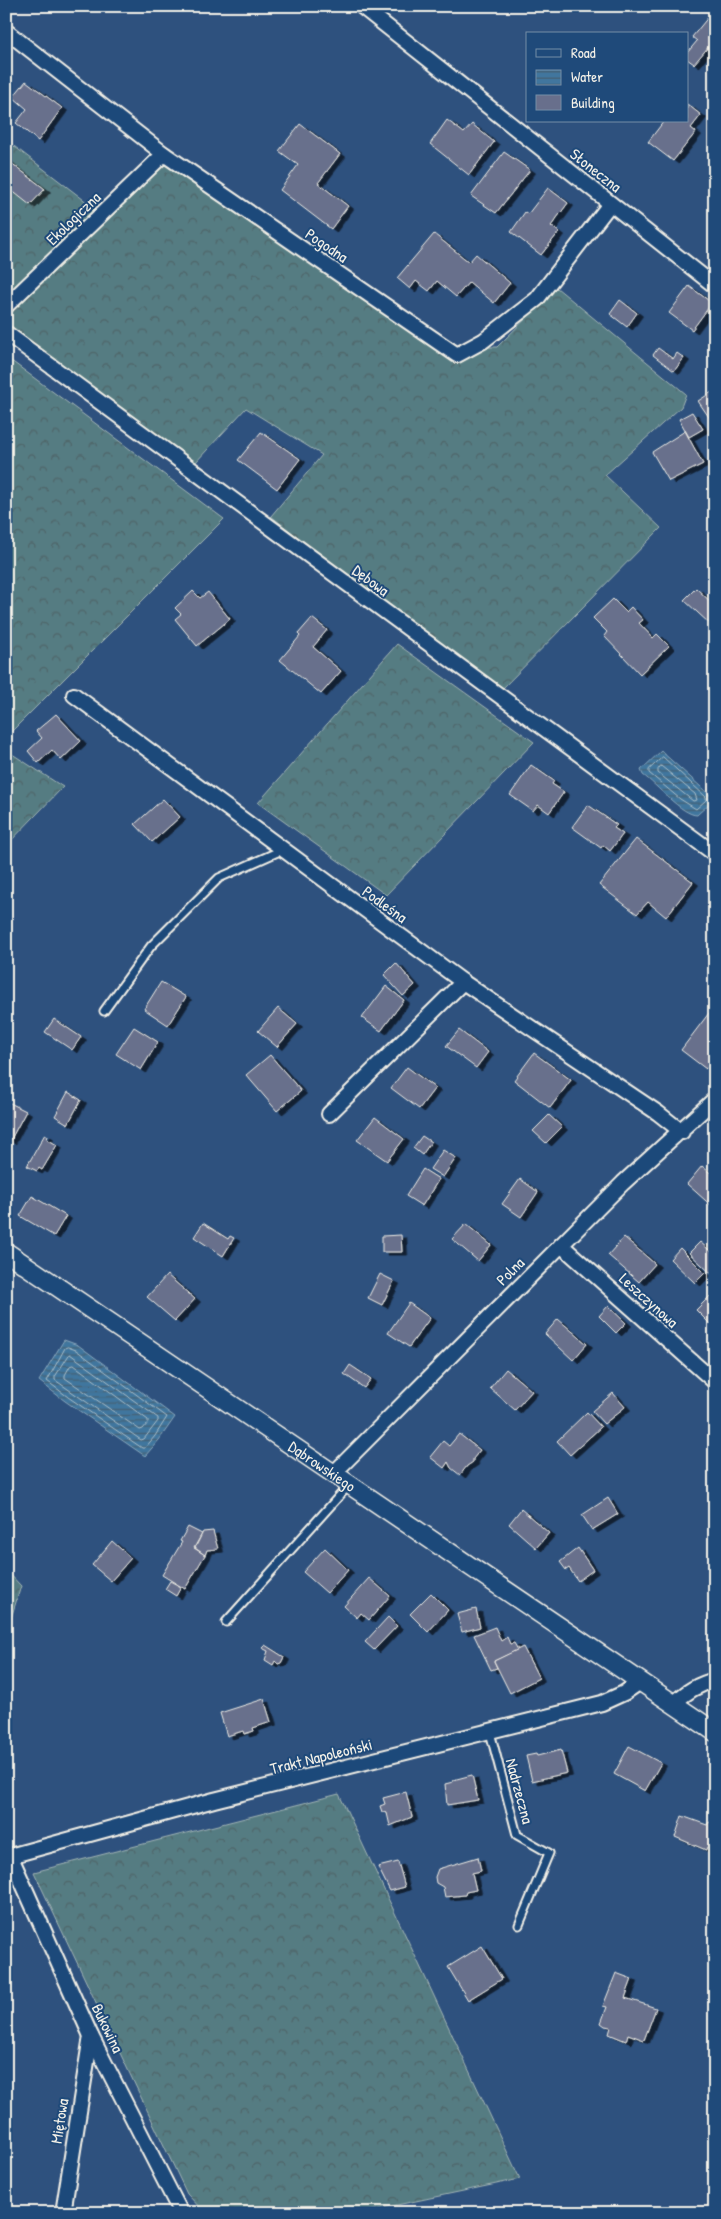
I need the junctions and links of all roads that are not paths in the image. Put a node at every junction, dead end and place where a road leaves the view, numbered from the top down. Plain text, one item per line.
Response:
1 (361, 6) edge
2 (6, 30) edge
3 (164, 154) junction
4 (610, 204) junction
5 (715, 286) edge
6 (6, 306) edge
7 (6, 333) edge
8 (74, 695) dead end
9 (282, 850) junction
10 (715, 854) edge
11 (463, 982) junction
12 (104, 1011) dead end
13 (715, 1100) edge
14 (329, 1114) dead end
15 (682, 1132) junction
16 (561, 1245) junction
17 (6, 1252) edge
18 (715, 1382) edge
19 (334, 1473) junction
20 (351, 1484) junction
21 (226, 1622) dead end
22 (715, 1680) edge
23 (640, 1682) junction
24 (674, 1704) junction
25 (490, 1732) junction
26 (715, 1732) edge
27 (8, 1856) edge
28 (519, 1925) dead end
29 (90, 2036) junction
30 (63, 2213) edge
31 (181, 2213) edge

1 - 4 street, Słoneczna
2 - 3 street, Pogodna
3 - 4 street, Pogodna
3 - 6 street, Ekologiczna
4 - 5 street, Słoneczna
7 - 10 street, Dębowa
8 - 9 street, Podleśna
9 - 11 street, Podleśna
9 - 12 lane
11 - 14 street
11 - 15 street, Podleśna
13 - 15 street, Polna
15 - 16 street, Polna
16 - 18 street, Leszczynowa
16 - 19 street, Polna
17 - 19 street, Dąbrowskiego
19 - 20 street, Dąbrowskiego
20 - 21 lane
20 - 23 street, Dąbrowskiego
22 - 24 street
23 - 24 street, Dąbrowskiego
23 - 25 street, Trakt Napoleoński
24 - 26 street, Dąbrowskiego
25 - 27 street, Trakt Napoleoński
25 - 28 lane, Nadrzeczna
27 - 29 street, Bukowina
29 - 30 street, Miętowa
29 - 31 street, Bukowina

